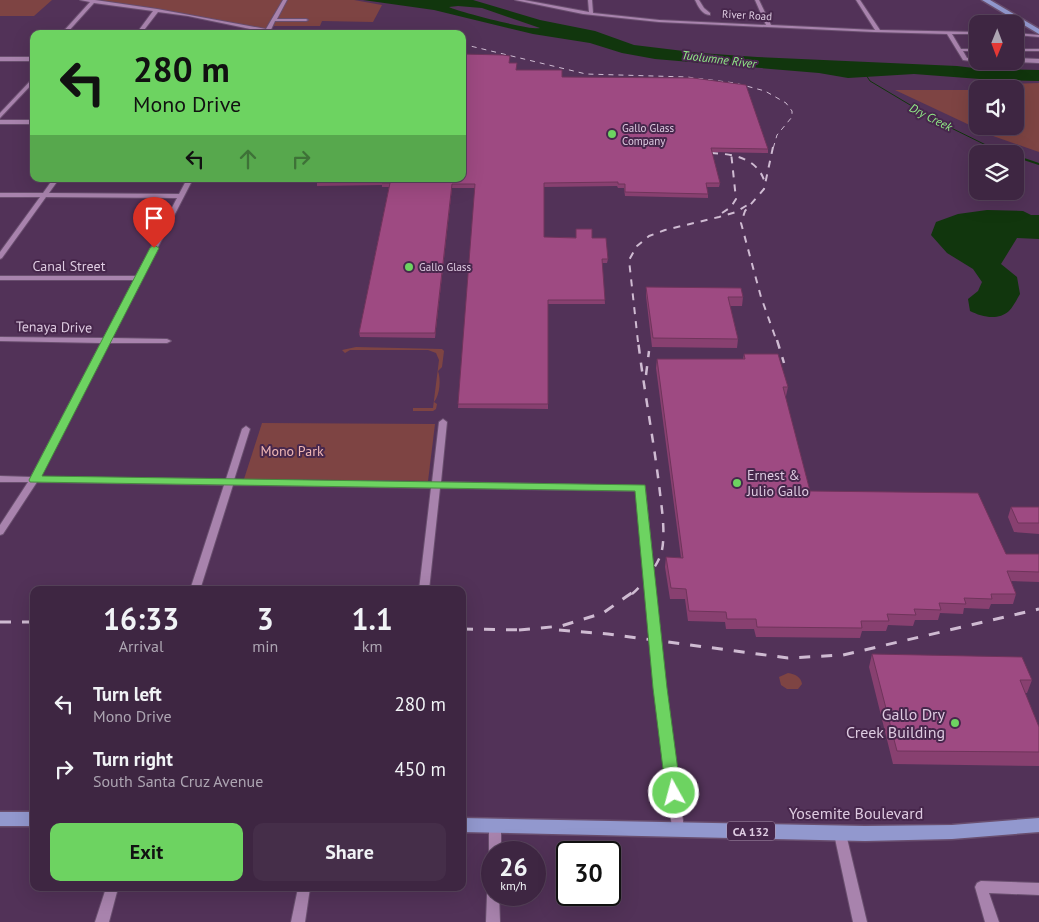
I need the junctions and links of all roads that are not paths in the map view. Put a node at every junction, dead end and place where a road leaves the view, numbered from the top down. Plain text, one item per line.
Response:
1 (82, 0) edge
2 (285, 0) edge
3 (517, 0) edge
4 (590, 0) edge
5 (697, 0) edge
6 (758, 0) edge
7 (858, 0) edge
8 (985, 0) edge
9 (994, 0) edge
10 (94, 1) junction
11 (157, 10) junction
12 (591, 14) junction
13 (708, 14) dead end
14 (274, 20) junction
15 (306, 20) dead end
16 (769, 26) junction
17 (1037, 29) edge
18 (67, 30) edge
19 (141, 30) edge
20 (256, 30) edge
21 (267, 30) edge
22 (878, 31) junction
23 (949, 33) junction
24 (1024, 33) edge
25 (969, 34) edge
26 (1024, 35) edge
27 (1039, 36) edge
28 (961, 50) junction
29 (969, 50) edge
30 (1024, 50) edge
31 (1039, 50) edge
32 (0, 59) edge
33 (30, 59) edge
34 (969, 59) edge
35 (1024, 60) edge
36 (1039, 61) edge
37 (30, 83) edge
38 (0, 116) edge
39 (0, 122) edge
40 (30, 122) edge
41 (54, 182) edge
42 (188, 182) edge
43 (0, 195) edge
44 (44, 196) junction
45 (180, 196) junction
46 (0, 257) edge
47 (0, 278) edge
48 (138, 278) junction
49 (0, 339) edge
50 (106, 340) junction
51 (167, 342) dead end
52 (443, 422) dead end
53 (246, 428) dead end
54 (0, 479) edge
55 (34, 480) junction
56 (229, 482) junction
57 (437, 485) junction
58 (0, 532) edge
59 (196, 586) edge
60 (424, 586) edge
61 (0, 819) edge
62 (30, 819) edge
63 (1039, 824) edge
64 (466, 825) edge
65 (495, 825) junction
66 (678, 828) junction
67 (840, 834) junction
68 (494, 841) edge
69 (1039, 889) edge
70 (111, 891) edge
71 (303, 891) edge
72 (493, 906) edge
73 (102, 922) edge
74 (298, 922) edge
75 (493, 922) edge
76 (860, 922) edge
77 (992, 922) edge

1 - 10 street
2 - 14 street
3 - 12 street, River Road
4 - 12 street
5 - 13 street
6 - 16 street
7 - 22 street
8 - 17 main road
9 - 17 main road
10 - 11 street
10 - 18 street
11 - 19 street
11 - 20 street
12 - 16 street, River Road
14 - 15 street
14 - 21 street
16 - 22 street, River Road
17 - 24 street
22 - 23 street, River Road
23 - 25 street, River Road
23 - 28 street
26 - 27 street
28 - 29 street
28 - 34 street
30 - 31 street
32 - 33 street
35 - 36 street
37 - 38 street
39 - 40 street
41 - 44 street
42 - 45 street
43 - 44 street
44 - 45 street
44 - 46 street
45 - 48 street
47 - 48 street, Canal Street
48 - 50 street
49 - 50 street, Tenaya Drive
50 - 51 street, Tenaya Drive
50 - 55 street
52 - 57 street
53 - 56 street
54 - 55 street
55 - 56 street
55 - 58 street
56 - 57 street
56 - 59 street
57 - 60 street
57 - 66 street
61 - 62 main road
63 - 67 main road, Yosemite Boulevard / CA 132
64 - 65 main road, Yosemite Boulevard / CA 132
65 - 66 main road, Yosemite Boulevard / CA 132
65 - 68 street
66 - 67 main road, Yosemite Boulevard / CA 132
67 - 76 street
69 - 77 street
70 - 73 street
71 - 74 street
72 - 75 street

